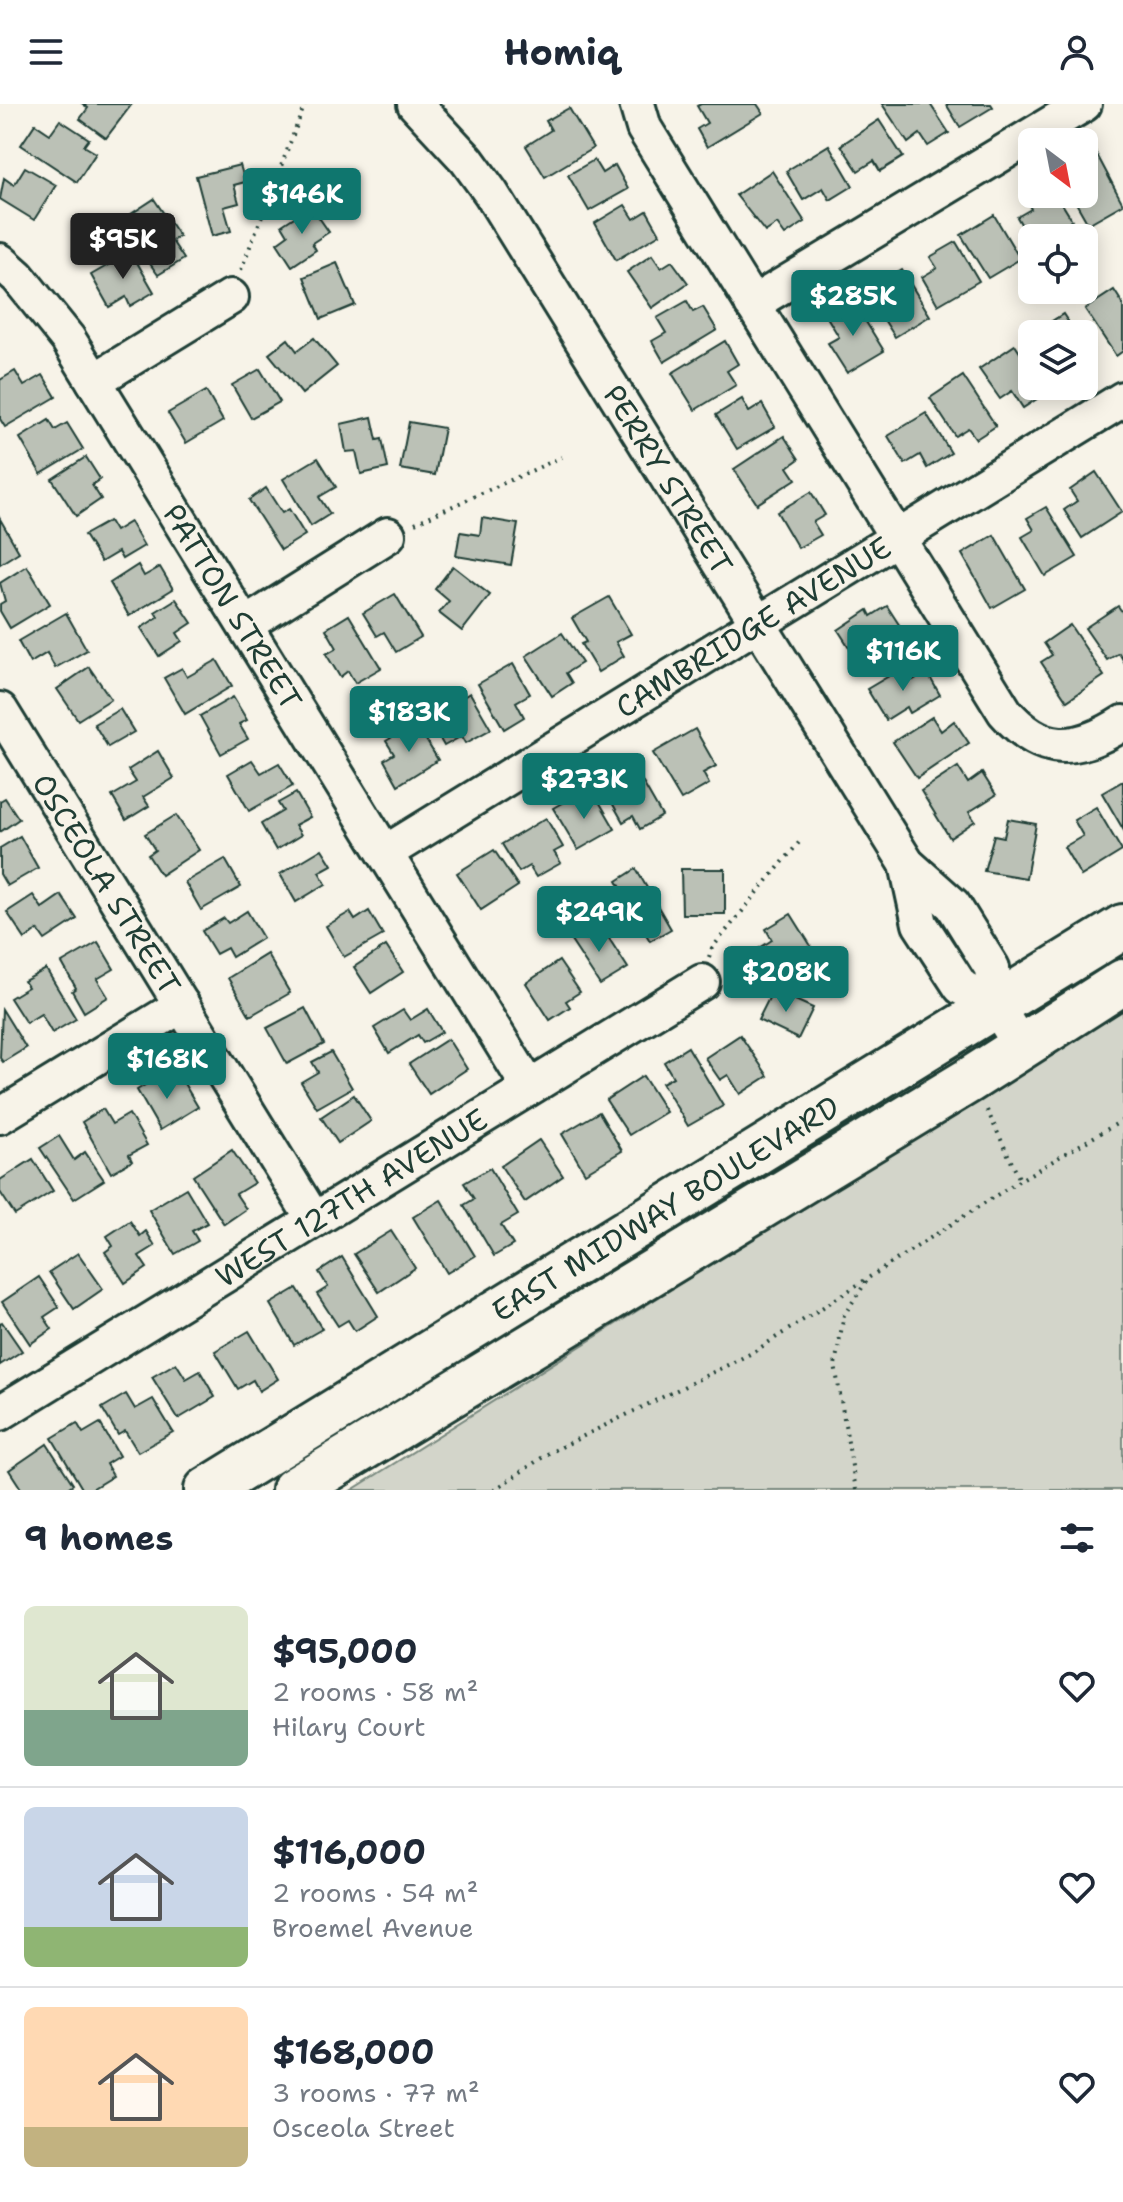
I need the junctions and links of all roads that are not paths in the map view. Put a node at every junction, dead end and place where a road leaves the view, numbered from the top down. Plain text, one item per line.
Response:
1 (415, 104) edge
2 (637, 104) edge
3 (1084, 104) edge
4 (0, 261) edge
5 (231, 297) road end
6 (752, 304) junction
7 (94, 381) junction
8 (1123, 399) edge
9 (388, 535) road end
10 (896, 540) junction
11 (245, 625) junction
12 (757, 625) junction
13 (0, 710) edge
14 (1123, 723) edge
15 (385, 853) junction
16 (1123, 927) edge
17 (702, 982) road end
18 (1123, 982) edge
19 (182, 1005) junction
20 (996, 1006) junction
21 (1021, 1046) junction
22 (529, 1087) junction
23 (0, 1116) edge
24 (314, 1220) junction
25 (0, 1413) edge
26 (207, 1490) edge
27 (294, 1490) edge

1 - 12 street, PERRY STREET
2 - 6 street
3 - 6 street
4 - 7 street, PATTON STREET
5 - 7 street
6 - 10 street
7 - 11 street, PATTON STREET
8 - 10 street, CAMBRIDGE AVENUE
9 - 11 street
10 - 12 street, CAMBRIDGE AVENUE
10 - 14 street
11 - 15 street, PATTON STREET
12 - 15 street, CAMBRIDGE AVENUE
12 - 20 street, PERRY STREET
13 - 19 street, OSCEOLA STREET
15 - 22 street, PATTON STREET
16 - 20 main road, EAST MIDWAY BOULEVARD
17 - 22 street, WEST 127TH AVENUE
18 - 21 main road, EAST MIDWAY BOULEVARD
19 - 23 street
19 - 24 street, OSCEOLA STREET
20 - 21 street, PERRY STREET
20 - 26 main road, EAST MIDWAY BOULEVARD
21 - 27 main road, EAST MIDWAY BOULEVARD
22 - 24 street, WEST 127TH AVENUE
24 - 25 street, WEST 127TH AVENUE

